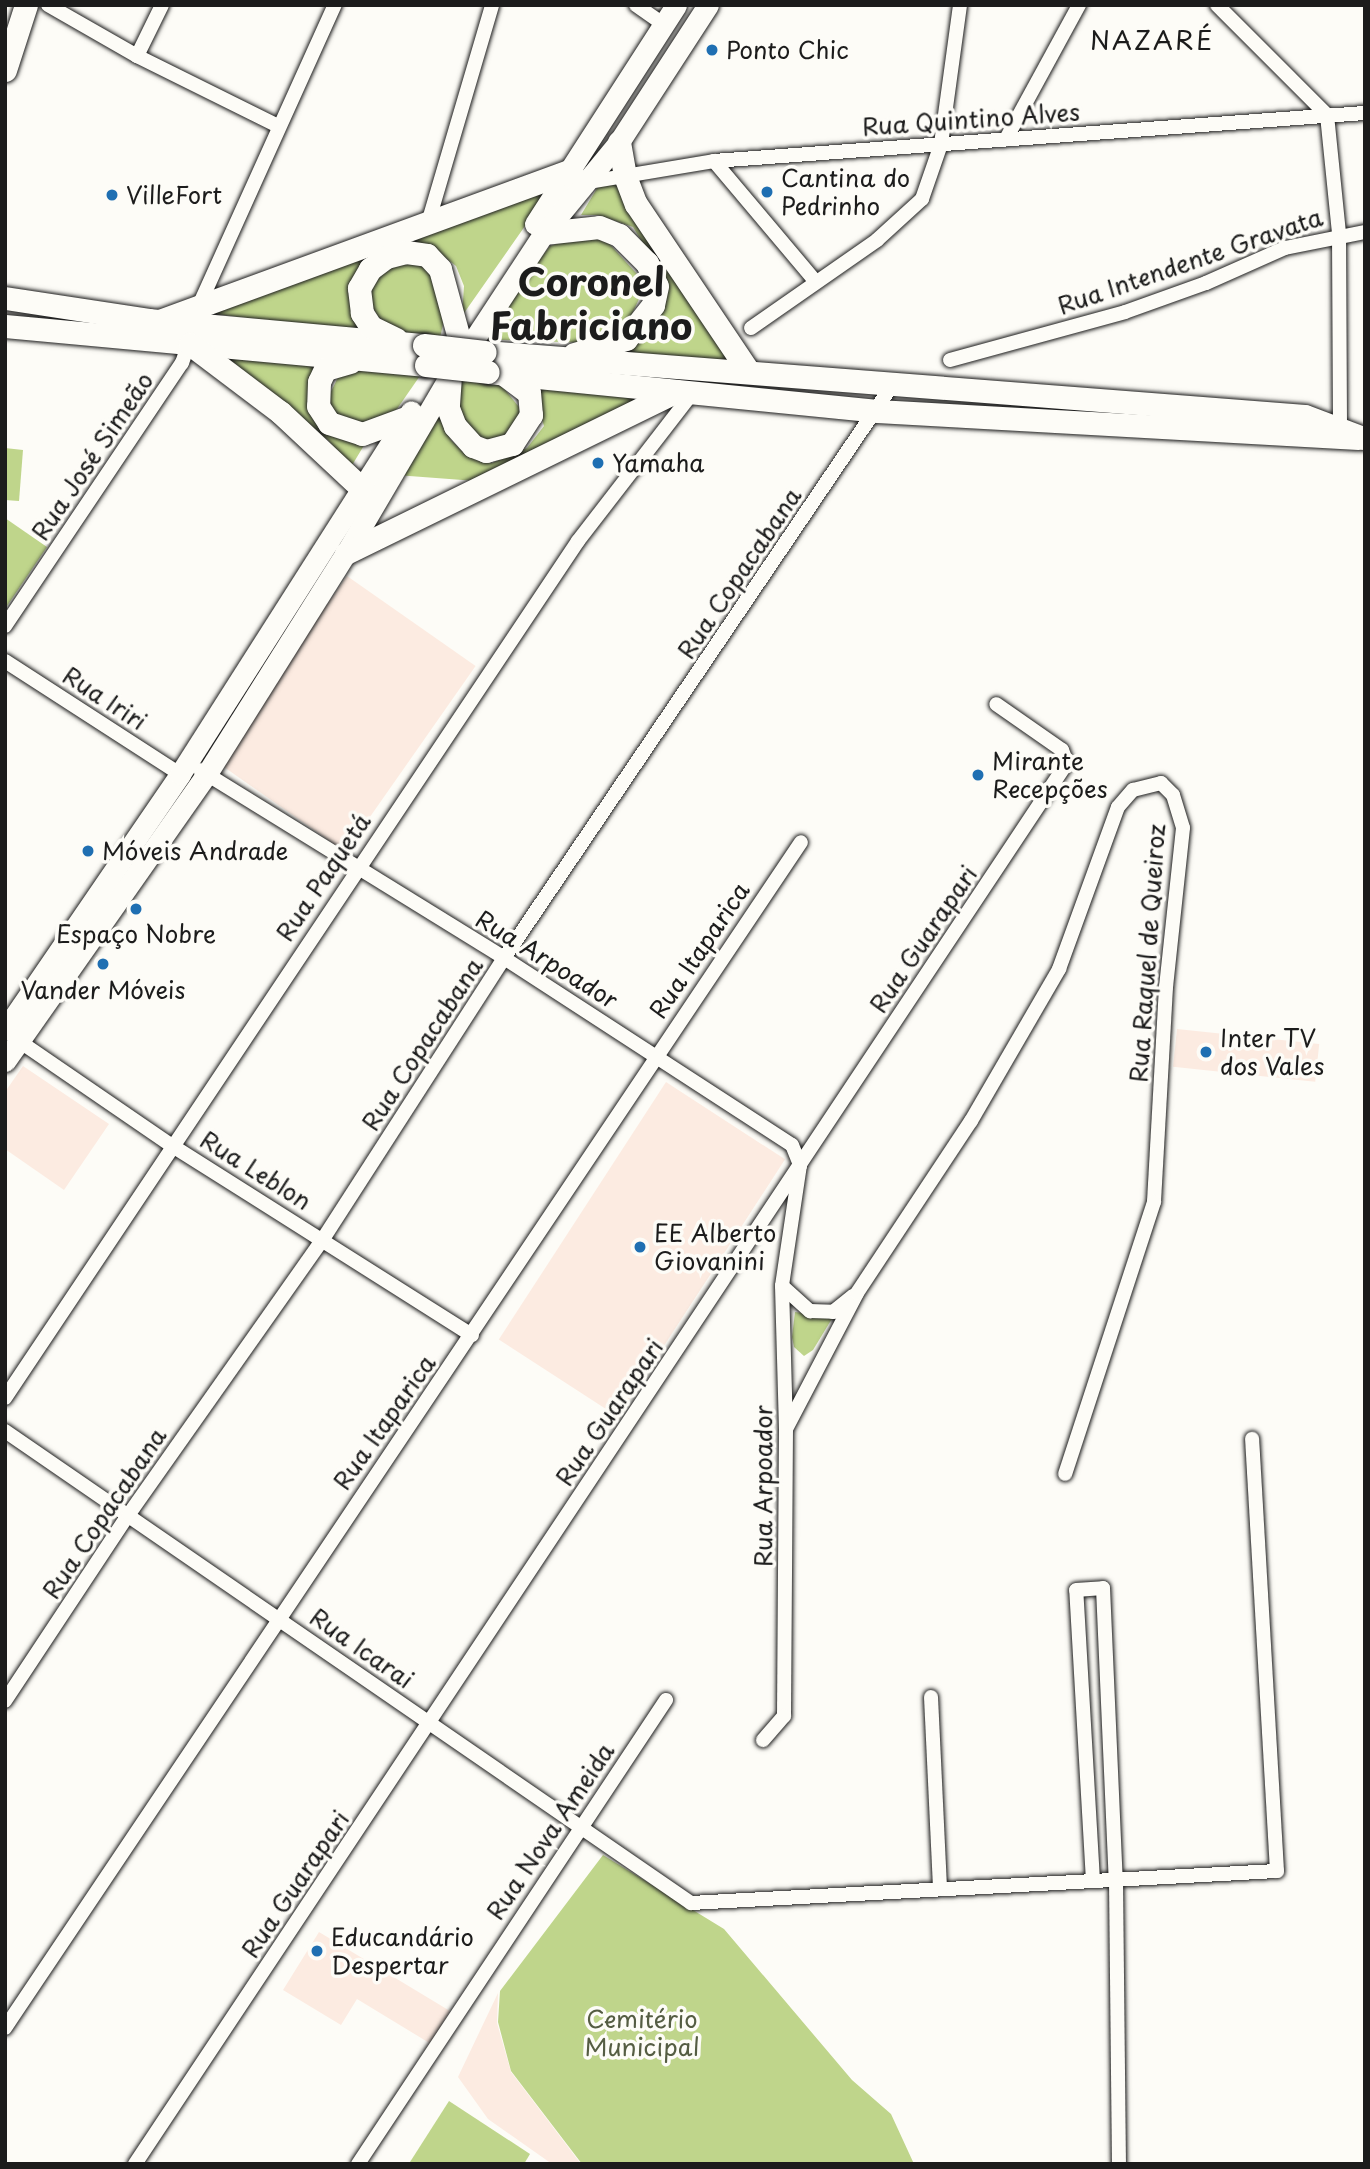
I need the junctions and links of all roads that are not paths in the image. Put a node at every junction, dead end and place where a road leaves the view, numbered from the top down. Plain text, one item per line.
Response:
1 (26, 5) edge
2 (48, 5) edge
3 (162, 5) edge
4 (335, 5) edge
5 (492, 5) edge
6 (636, 5) edge
7 (676, 5) edge
8 (708, 5) edge
9 (960, 5) edge
10 (1079, 5) edge
11 (1217, 5) edge
12 (663, 24) junction
13 (137, 56) junction
14 (5, 70) edge
15 (1365, 113) edge
16 (1327, 115) junction
17 (278, 126) junction
18 (1006, 139) junction
19 (619, 142) junction
20 (940, 144) junction
21 (714, 161) junction
22 (577, 176) junction
23 (625, 176) junction
24 (428, 223) junction
25 (1365, 232) edge
26 (544, 233) junction
27 (1339, 234) junction
28 (815, 281) junction
29 (7, 298) edge
30 (5, 326) edge
31 (194, 326) junction
32 (751, 328) dead end
33 (460, 342) junction
34 (419, 351) junction
35 (557, 359) junction
36 (950, 360) dead end
37 (362, 361) junction
38 (491, 365) junction
39 (748, 372) junction
40 (450, 376) junction
41 (895, 381) junction
42 (684, 391) junction
43 (877, 411) junction
44 (406, 418) junction
45 (1340, 432) junction
46 (1364, 438) edge
47 (359, 486) junction
48 (346, 553) junction
49 (5, 626) edge
50 (8, 668) edge
51 (996, 704) dead end
52 (183, 768) junction
53 (206, 775) junction
54 (801, 842) dead end
55 (356, 868) junction
56 (504, 958) junction
57 (12, 1036) edge
58 (655, 1055) junction
59 (5, 1061) edge
60 (172, 1145) junction
61 (800, 1165) junction
62 (323, 1239) junction
63 (782, 1286) junction
64 (857, 1293) junction
65 (472, 1335) junction
66 (5, 1398) edge
67 (786, 1429) junction
68 (5, 1431) edge
69 (1252, 1439) dead end
70 (1065, 1474) dead end
71 (129, 1514) junction
72 (278, 1617) junction
73 (931, 1697) dead end
74 (666, 1700) dead end
75 (5, 1701) edge
76 (430, 1723) junction
77 (763, 1741) dead end
78 (578, 1826) junction
79 (1116, 1880) junction
80 (1093, 1881) junction
81 (940, 1889) junction
82 (5, 2028) edge
83 (135, 2164) edge
84 (358, 2164) edge
85 (1119, 2164) edge

1 - 14 main road
2 - 13 street
3 - 13 street
4 - 17 street, Rua José Simeão
5 - 24 street
6 - 12 street
7 - 12 main road
8 - 19 main road
9 - 20 street
10 - 18 street
11 - 16 street
12 - 22 main road
13 - 17 street
15 - 16 street, Rua Quintino Alves
16 - 18 street, Rua Quintino Alves
16 - 27 street
17 - 31 street, Rua José Simeão
18 - 20 street, Rua Quintino Alves
19 - 22 main road
19 - 23 main road
20 - 21 street, Rua Quintino Alves
20 - 28 street
21 - 23 street, Rua Quintino Alves
21 - 28 street
22 - 23 street, Rua Quintino Alves
22 - 24 main road
22 - 26 main road
22 - 33 main road
23 - 39 main road
24 - 31 main road
25 - 27 street, Rua Intendente Gravata
26 - 35 main road
26 - 40 main road
27 - 36 street, Rua Intendente Gravata
27 - 45 street
28 - 32 street
29 - 31 main road
30 - 31 main road
31 - 34 main road
31 - 37 main road
31 - 47 main road
31 - 49 street, Rua José Simeão
33 - 34 main road
33 - 44 main road
34 - 37 main road
34 - 38 main road, bridge
35 - 38 main road
35 - 39 main road
37 - 44 main road
38 - 40 main road
38 - 42 main road
39 - 41 main road
40 - 48 main road
41 - 43 street, Rua Copacabana
41 - 45 main road
42 - 43 main road
42 - 48 main road
42 - 55 street, Rua Paquetá
43 - 45 main road
43 - 56 street, Rua Copacabana
44 - 47 main road
45 - 46 main road
47 - 52 main road
48 - 53 main road
50 - 52 street, Rua Iriri
51 - 61 street, Rua Guarapari
52 - 53 street, Rua Arpoador
52 - 57 main road
53 - 55 street, Rua Arpoador
53 - 57 main road
54 - 58 street, Rua Itaparica
55 - 56 street, Rua Arpoador
55 - 60 street, Rua Paquetá
56 - 58 street, Rua Arpoador
56 - 62 street, Rua Copacabana
57 - 59 main road
57 - 60 street, Rua Leblon
58 - 61 street, Rua Arpoador
58 - 65 street, Rua Itaparica
60 - 62 street, Rua Leblon
60 - 66 street, Rua Paquetá
61 - 63 street, Rua Arpoador
61 - 76 street, Rua Guarapari
62 - 65 street, Rua Leblon
62 - 71 street, Rua Copacabana
63 - 64 street, Rua Raquel de Queiroz
63 - 67 street, Rua Arpoador
64 - 67 street, Rua Raquel de Queiroz
64 - 70 street, Rua Raquel de Queiroz
65 - 72 street, Rua Itaparica
67 - 77 street, Rua Arpoador
68 - 71 street, Rua Icarai
69 - 79 street
71 - 72 street, Rua Icarai
71 - 75 street, Rua Copacabana
72 - 76 street, Rua Icarai
72 - 82 street, Rua Itaparica
73 - 81 street
74 - 78 street, Rua Nova Ameida
76 - 78 street, Rua Icarai
76 - 83 street, Rua Guarapari
78 - 81 street, Rua Icarai
78 - 84 street, Rua Nova Ameida
79 - 80 street
79 - 80 street
79 - 85 street
80 - 81 street

